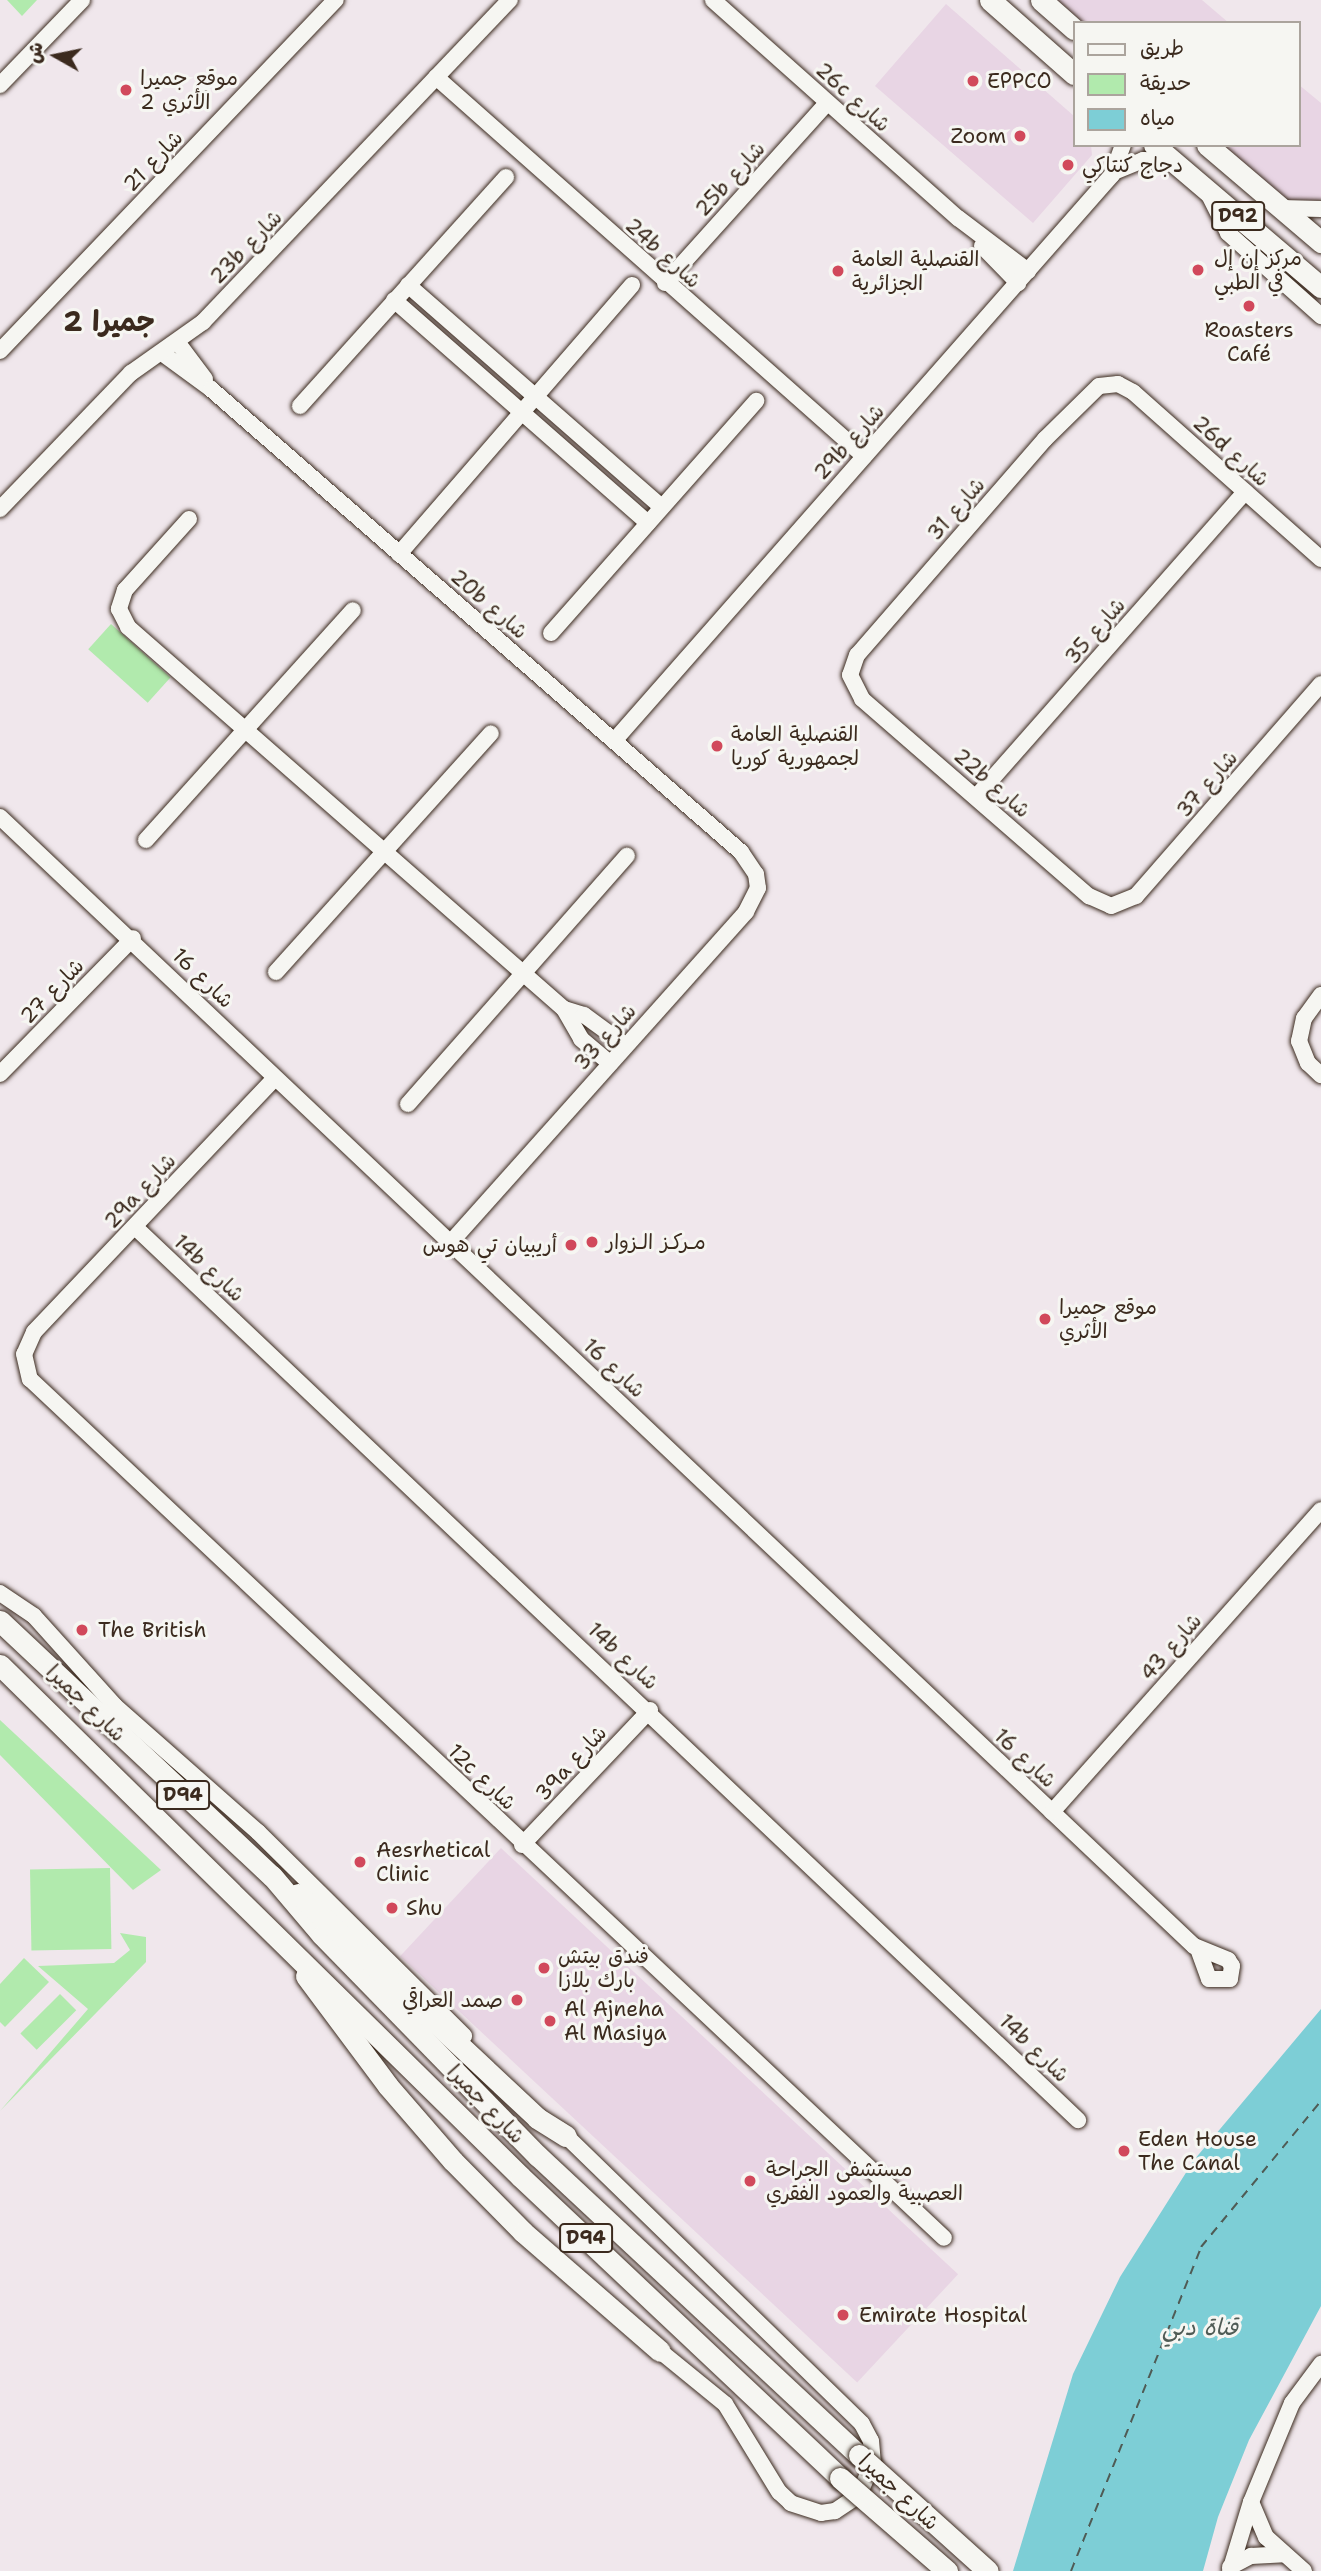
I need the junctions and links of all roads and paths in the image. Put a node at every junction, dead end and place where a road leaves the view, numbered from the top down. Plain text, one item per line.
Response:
1 (82, 0) edge
2 (336, 0) edge
3 (510, 0) edge
4 (713, 0) edge
5 (990, 0) edge
6 (1041, 0) edge
7 (1072, 27) edge
8 (1072, 72) edge
9 (436, 77) junction
10 (0, 85) edge
11 (827, 103) junction
12 (1122, 147) edge
13 (1156, 147) edge
14 (1209, 147) edge
15 (1172, 161) junction
16 (1116, 171) junction
17 (506, 177) dead end
18 (1206, 189) junction
19 (1281, 208) junction
20 (1321, 209) edge
21 (1321, 242) edge
22 (1023, 277) junction
23 (665, 283) junction
24 (408, 285) junction
25 (632, 285) dead end
26 (1321, 287) edge
27 (394, 300) junction
28 (1321, 316) edge
29 (178, 343) junction
30 (0, 351) edge
31 (162, 353) junction
32 (1109, 384) joint
33 (209, 387) junction
34 (534, 397) junction
35 (756, 401) dead end
36 (300, 406) dead end
37 (520, 413) junction
38 (864, 456) junction
39 (1245, 492) junction
40 (662, 507) junction
41 (0, 509) edge
42 (189, 519) dead end
43 (648, 523) junction
44 (399, 554) junction
45 (1321, 559) edge
46 (353, 610) dead end
47 (551, 633) dead end
48 (850, 675) joint
49 (1321, 684) edge
50 (245, 728) junction
51 (491, 733) dead end
52 (614, 741) junction
53 (976, 797) junction
54 (0, 817) edge
55 (146, 840) dead end
56 (383, 852) junction
57 (741, 852) joint
58 (627, 856) dead end
59 (1119, 905) joint
60 (133, 938) junction
61 (276, 972) dead end
62 (523, 974) junction
63 (1321, 995) edge
64 (564, 1009) junction
65 (625, 1045) junction
66 (610, 1063) junction
67 (0, 1074) edge
68 (1321, 1075) edge
69 (275, 1077) junction
70 (408, 1104) dead end
71 (135, 1227) junction
72 (451, 1242) junction
73 (34, 1332) joint
74 (1321, 1510) edge
75 (0, 1592) edge
76 (0, 1621) edge
77 (0, 1665) edge
78 (650, 1710) junction
79 (1052, 1812) junction
80 (522, 1845) junction
81 (272, 1876) junction
82 (279, 1937) junction
83 (1199, 1951) dead end
84 (1078, 2120) dead end
85 (566, 2136) junction
86 (944, 2238) dead end
87 (660, 2351) joint
88 (1321, 2364) edge
89 (1251, 2502) junction
90 (1284, 2554) junction
91 (1230, 2569) edge
92 (947, 2571) edge
93 (988, 2571) edge
94 (1304, 2571) edge

1 - 10 street
2 - 30 street, شارع 21
3 - 9 street, 23b شارع
4 - 11 street, 26c شارع
5 - 8 main road
6 - 7 main road
9 - 23 street, 24b شارع
9 - 29 street, 23b شارع
11 - 22 street, 26c شارع
11 - 23 street, 25b شارع
12 - 16 street, 29b شارع
13 - 15 main road, D92
14 - 19 main road, D92
15 - 16 street
15 - 18 main road, D92
16 - 22 street, 29b شارع
17 - 24 street
18 - 26 main road, D92
18 - 28 street
19 - 20 street
19 - 21 main road, D92
22 - 38 street, 29b شارع
23 - 38 street, 24b شارع
24 - 27 street
24 - 34 street
25 - 34 street
27 - 36 street
27 - 37 street
29 - 31 street, 23b شارع
29 - 33 street, 20b شارع
31 - 33 street, 20b شارع
31 - 41 street, 23b شارع
32 - 39 street, 26d شارع
32 - 48 street, شارع 31
33 - 44 street, 20b شارع
34 - 37 street
34 - 40 street
35 - 40 street
37 - 43 street
37 - 44 street
38 - 52 street, 29b شارع
39 - 45 street, 26d شارع
39 - 53 street, شارع 35
40 - 43 street
42 - 50 street
43 - 47 street
44 - 52 street, 20b شارع
46 - 50 street
48 - 53 street, 22b شارع
49 - 59 street, شارع 37
50 - 55 street
50 - 56 street
51 - 56 street
52 - 57 street, 20b شارع
53 - 59 street, 22b شارع
54 - 60 street, شارع 16
56 - 61 street
56 - 62 street
57 - 65 street, شارع 33
58 - 62 street
60 - 67 street, شارع 27
60 - 69 street, شارع 16
62 - 64 street
62 - 70 street
63 - 68 street
64 - 65 street
64 - 66 street
65 - 66 street, شارع 33
66 - 72 street, شارع 33
69 - 71 street, 29a شارع
69 - 72 street, شارع 16
71 - 73 street, 29a شارع
71 - 78 street, 14b شارع
72 - 79 street, شارع 16
73 - 80 street, 12c شارع
74 - 79 street, شارع 43
75 - 85 street
76 - 81 main road, شارع جميرا / D94
77 - 82 main road, شارع جميرا / D94
78 - 80 street, 39a شارع
78 - 84 street, 14b شارع
79 - 83 street, شارع 16
80 - 86 street, 12c شارع
81 - 85 main road
81 - 93 main road, شارع جميرا / D94, bridge
82 - 87 main road
82 - 92 main road, شارع جميرا / D94, bridge
85 - 87 street
88 - 89 street
89 - 90 street
89 - 91 street
90 - 91 street
90 - 94 street

